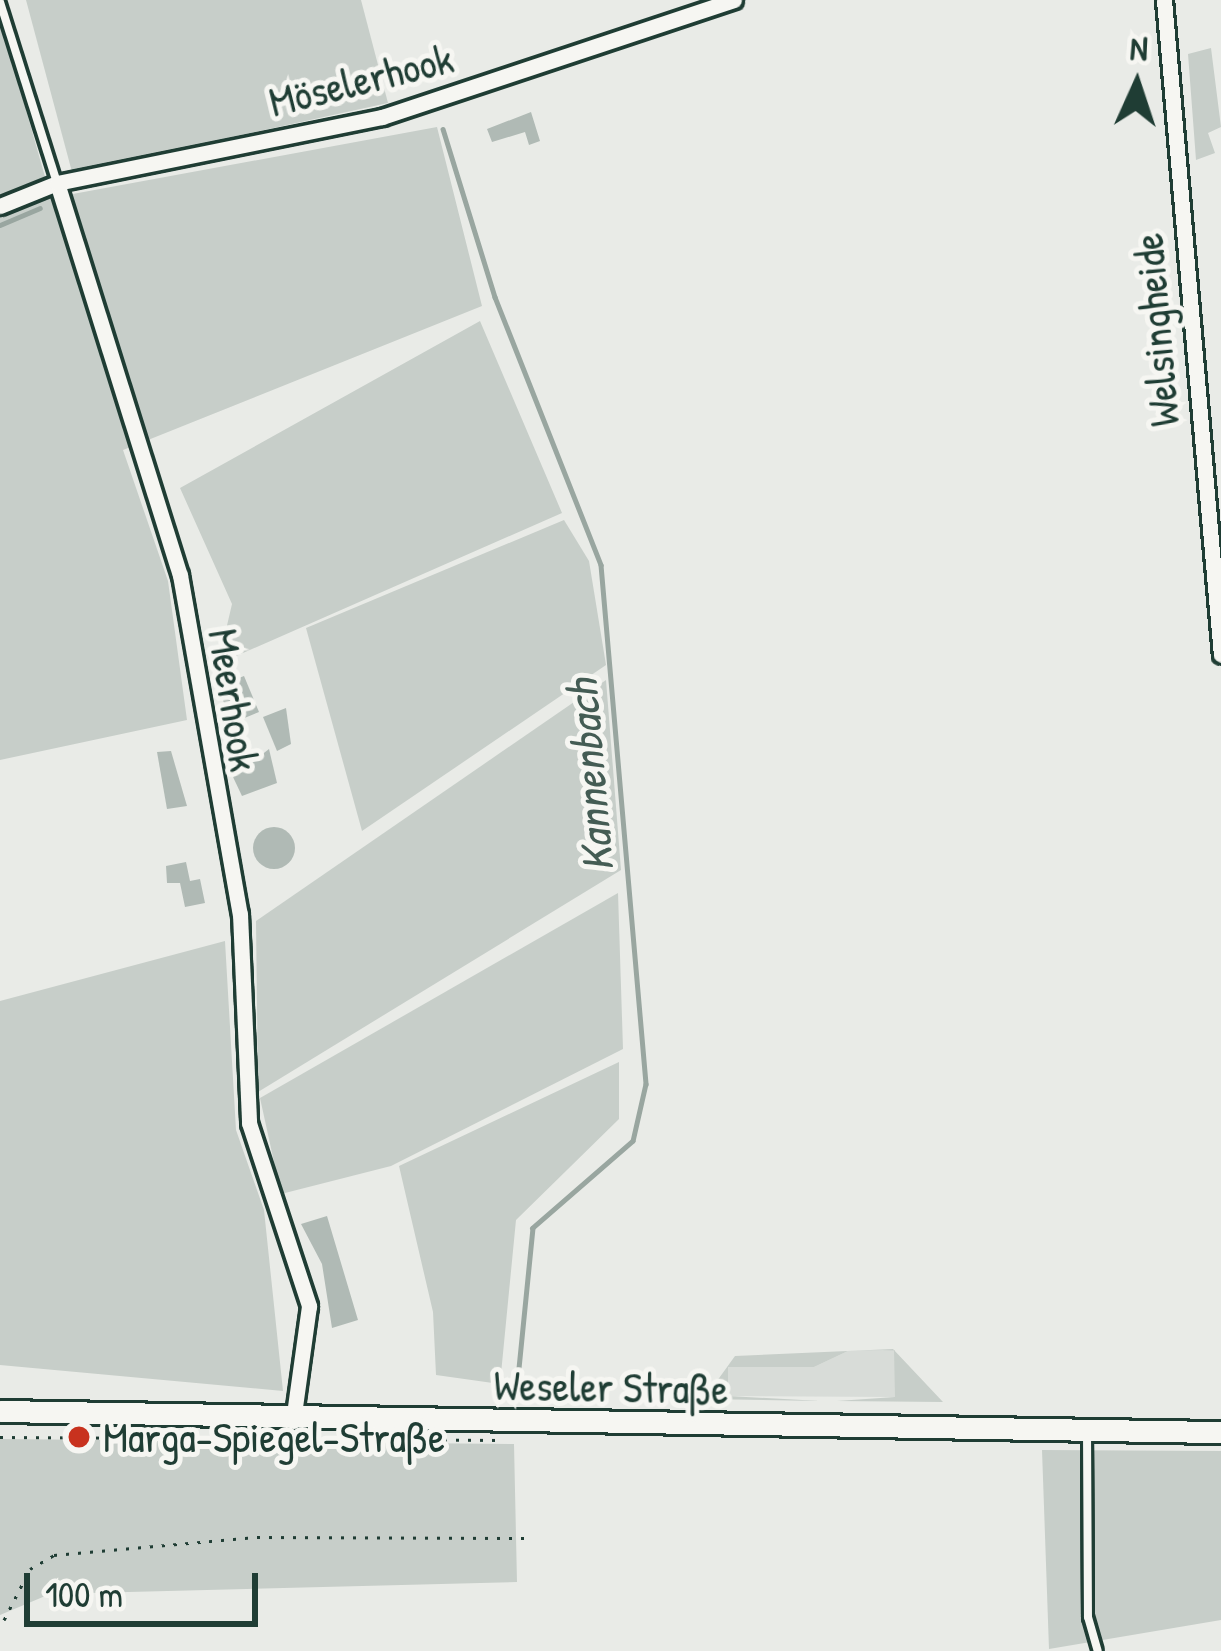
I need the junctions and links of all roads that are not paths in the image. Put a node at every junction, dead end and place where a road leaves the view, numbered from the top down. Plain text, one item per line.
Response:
1 (734, 0) edge
2 (1164, 0) edge
3 (0, 2) edge
4 (57, 183) junction
5 (0, 206) edge
6 (1221, 655) edge
7 (0, 1411) edge
8 (293, 1423) junction
9 (1087, 1430) junction
10 (1221, 1432) edge
11 (1098, 1651) edge

1 - 4 street, Möselerhook
2 - 6 street, Welsingheide
3 - 4 lane, Meerhook
4 - 5 street, Möselerhook
4 - 8 street, Meerhook
7 - 8 main road, Weseler Straße
8 - 9 main road, Weseler Straße
9 - 10 main road, Weseler Straße
9 - 11 lane

